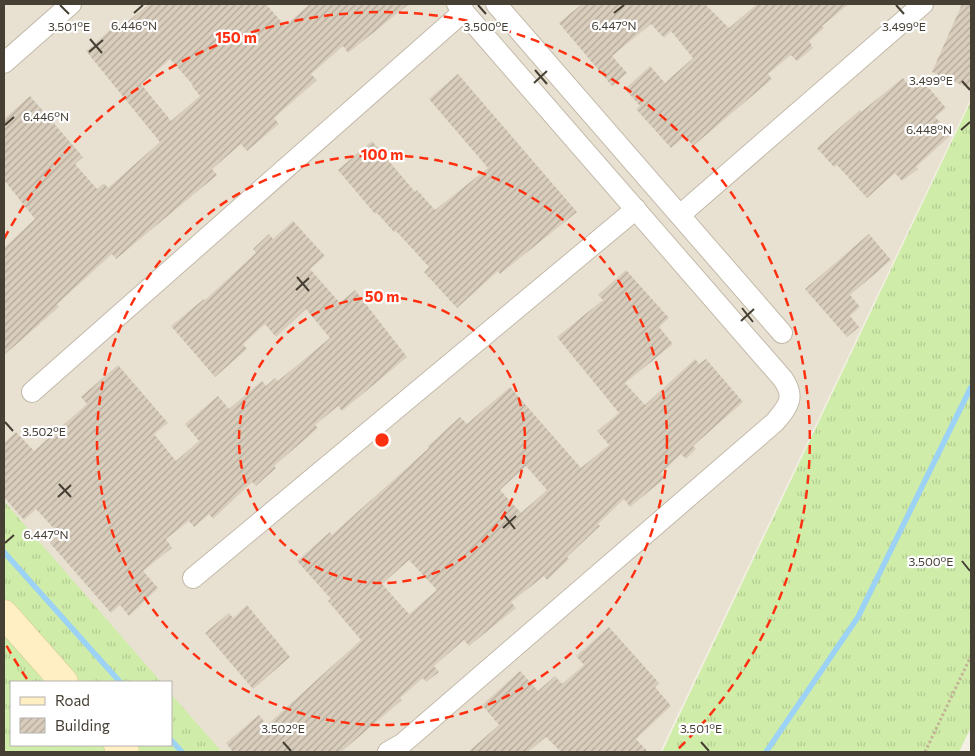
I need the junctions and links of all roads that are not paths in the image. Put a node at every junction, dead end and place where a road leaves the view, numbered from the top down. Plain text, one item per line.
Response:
1 (71, 4) edge
2 (923, 4) edge
3 (460, 8) edge
4 (507, 8) edge
5 (4, 63) edge
6 (636, 209) junction
7 (680, 215) junction
8 (782, 333) dead end
9 (32, 392) dead end
10 (193, 578) dead end
11 (4, 614) edge
12 (63, 681) edge
13 (400, 750) edge

1 - 5 street
2 - 7 street
3 - 6 street
3 - 9 street
4 - 7 street
6 - 10 street
6 - 13 street
7 - 8 street
11 - 12 street

